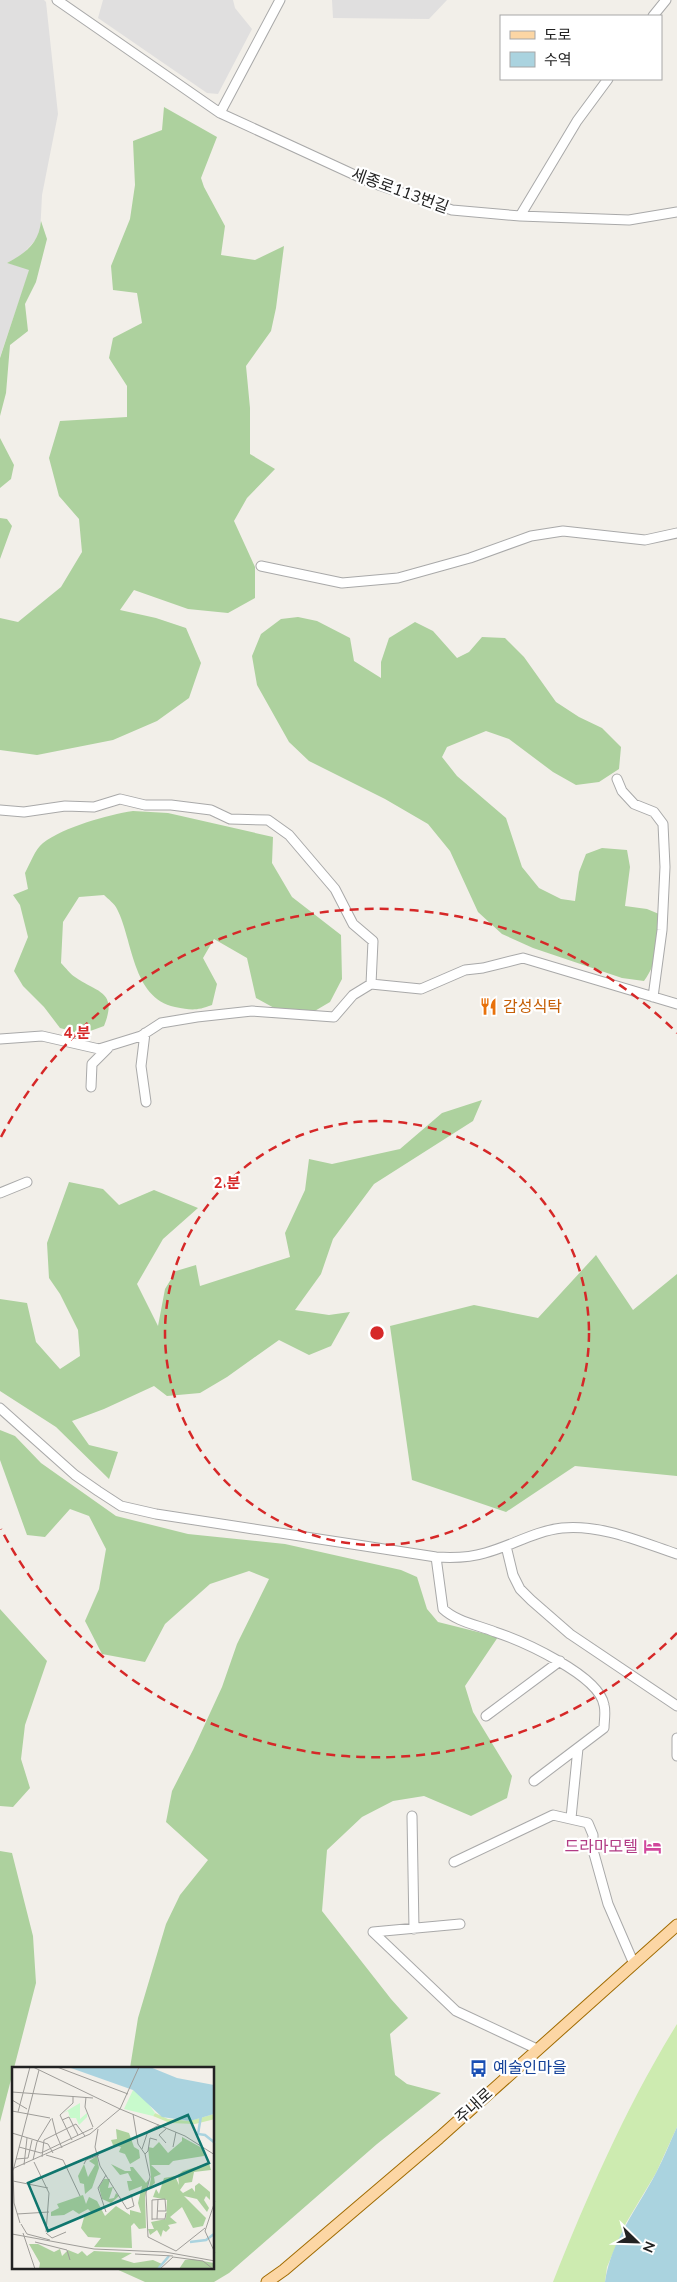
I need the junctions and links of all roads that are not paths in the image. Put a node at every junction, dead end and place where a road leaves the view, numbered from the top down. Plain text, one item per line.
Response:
1 (56, 0) edge
2 (280, 0) edge
3 (666, 0) edge
4 (654, 15) edge
5 (607, 80) edge
6 (220, 113) junction
7 (677, 212) edge
8 (520, 216) junction
9 (677, 533) edge
10 (261, 566) dead end
11 (616, 778) dead end
12 (0, 810) edge
13 (371, 984) junction
14 (653, 996) junction
15 (677, 1004) edge
16 (145, 1033) junction
17 (0, 1039) edge
18 (110, 1046) junction
19 (91, 1088) dead end
20 (146, 1102) dead end
21 (27, 1182) dead end
22 (0, 1193) edge
23 (0, 1408) edge
24 (506, 1546) junction
25 (677, 1554) edge
26 (436, 1557) junction
27 (560, 1661) junction
28 (677, 1706) edge
29 (486, 1716) dead end
30 (677, 1738) edge
31 (578, 1748) junction
32 (677, 1756) edge
33 (534, 1782) dead end
34 (412, 1816) dead end
35 (571, 1818) junction
36 (454, 1862) dead end
37 (460, 1924) dead end
38 (677, 1925) edge
39 (414, 1929) junction
40 (634, 1964) junction
41 (537, 2049) junction
42 (284, 2270) junction
43 (267, 2282) edge
44 (273, 2282) edge

1 - 6 street, 세종로113번길
2 - 6 street
3 - 4 street
5 - 8 street
6 - 8 street, 세종로113번길
7 - 8 street, 세종로113번길
9 - 10 street
11 - 14 street
12 - 13 street
13 - 14 street
13 - 16 street
14 - 15 street
16 - 18 street
16 - 20 street
17 - 18 street
18 - 19 street
21 - 22 street
23 - 26 street
24 - 25 street
24 - 26 street
24 - 28 street
26 - 27 street
27 - 29 street
27 - 31 street
30 - 32 street
31 - 33 street
31 - 35 street
34 - 39 street
35 - 36 street
35 - 40 street
37 - 39 street
38 - 40 main road, 주내로
39 - 41 street
40 - 41 main road, 주내로
41 - 42 main road, 주내로
42 - 43 main road, 주내로
42 - 44 main road

